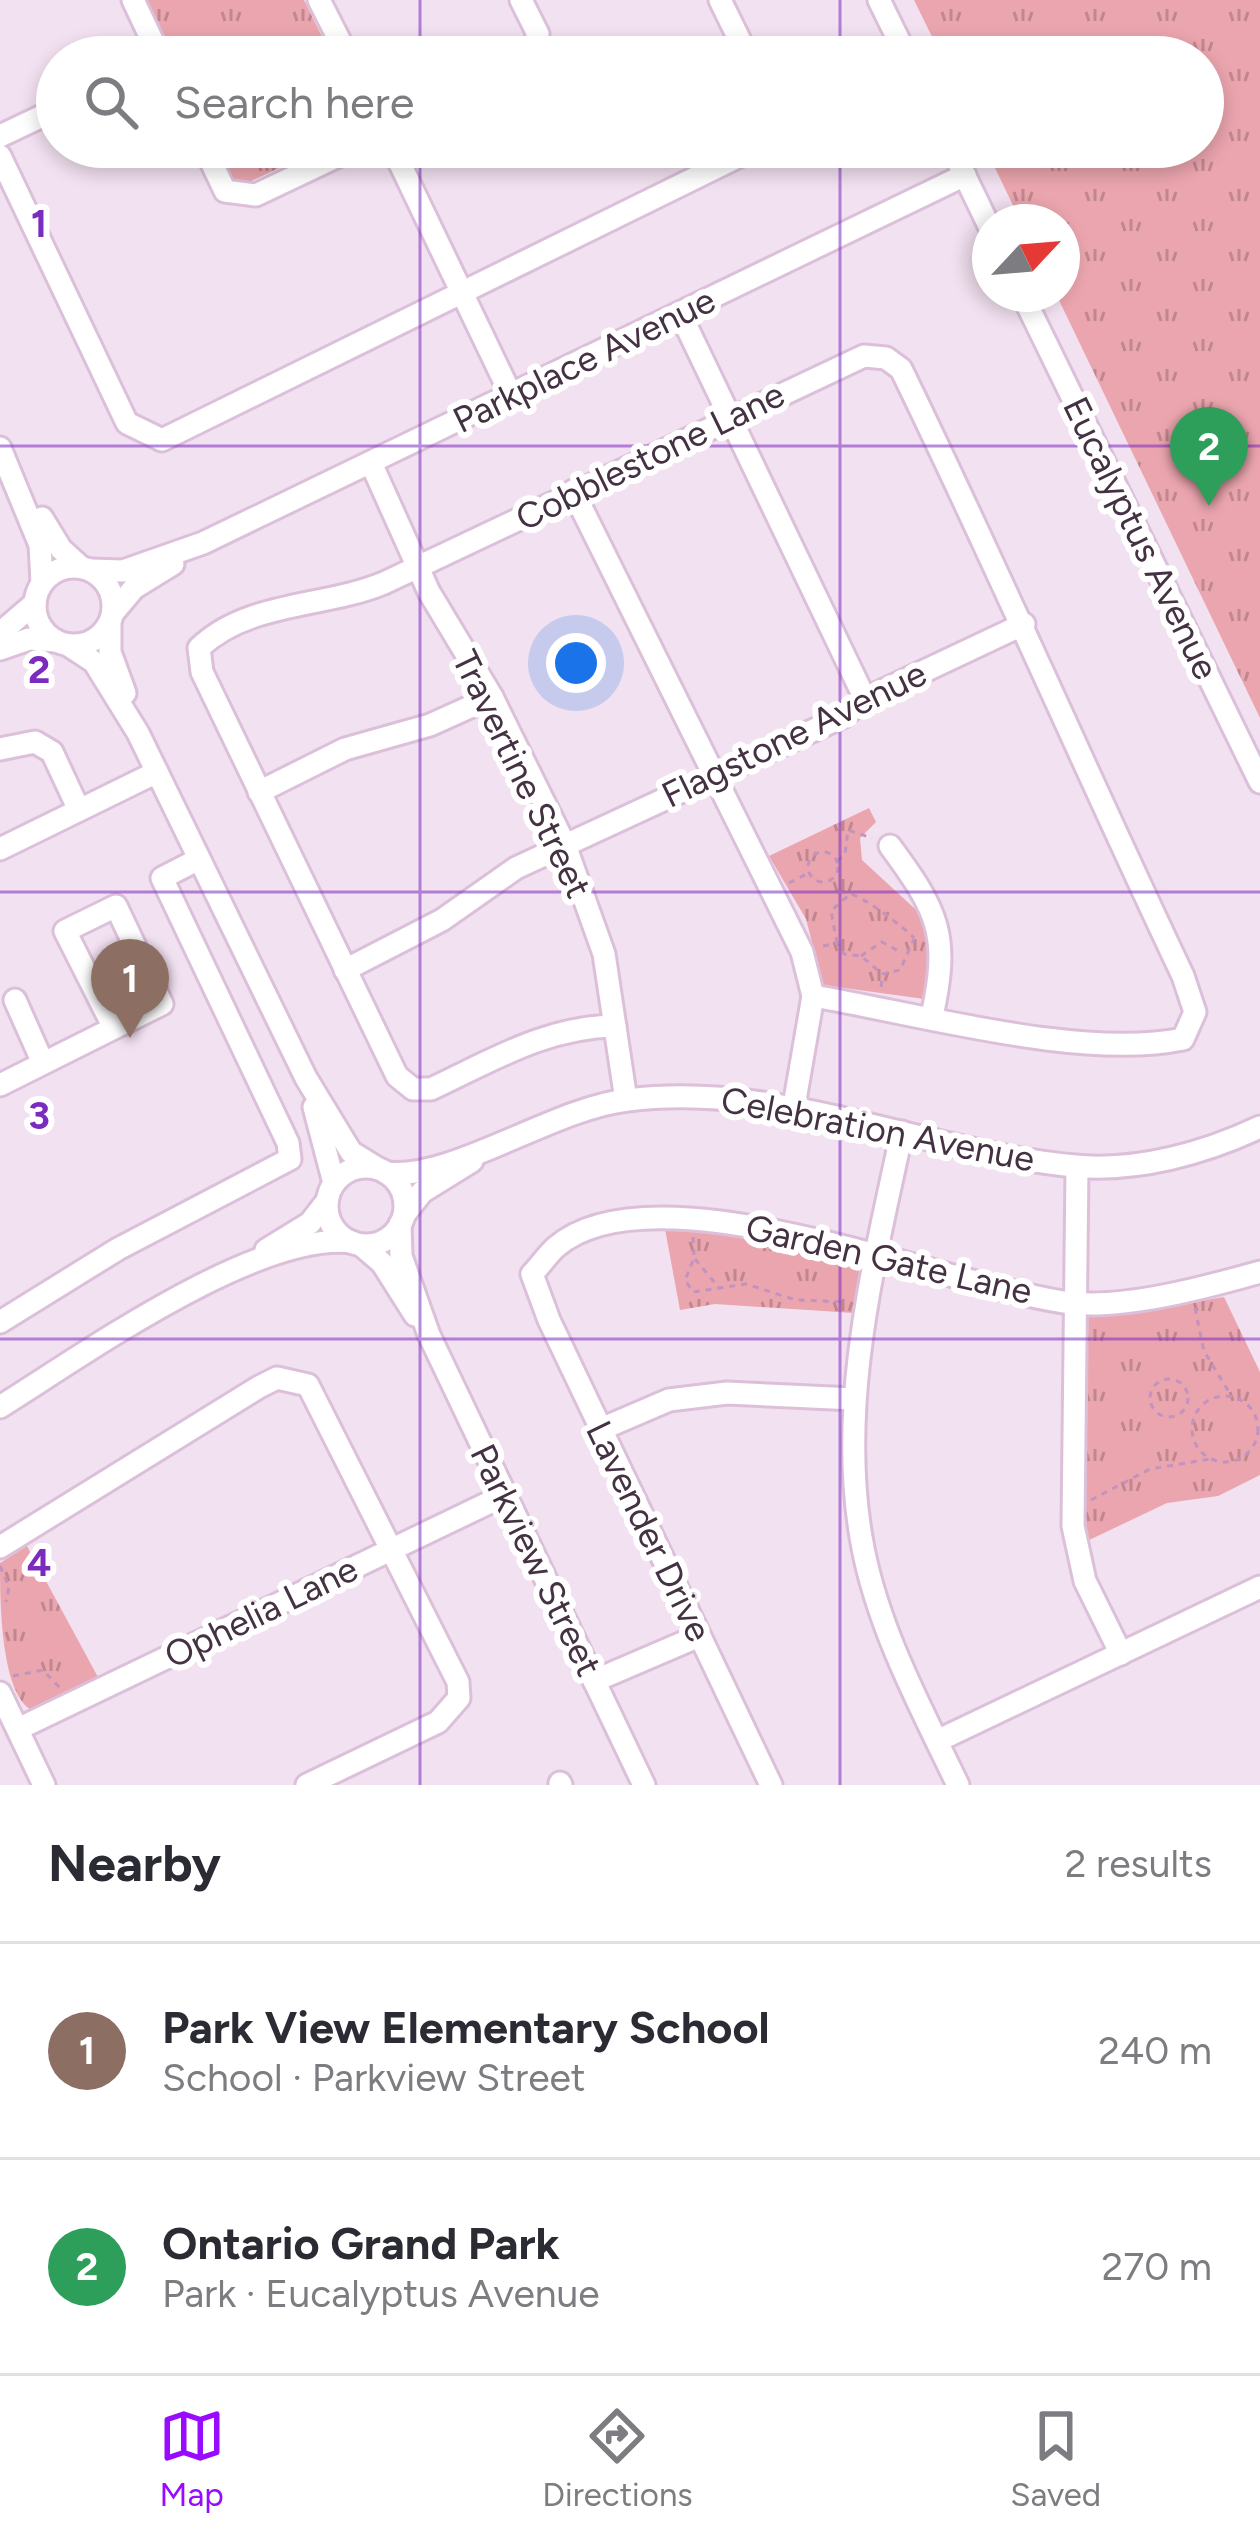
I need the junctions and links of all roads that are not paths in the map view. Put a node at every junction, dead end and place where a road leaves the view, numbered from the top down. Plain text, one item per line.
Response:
1 (133, 0) edge
2 (320, 0) edge
3 (521, 0) edge
4 (720, 0) edge
5 (879, 0) edge
6 (150, 36) edge
7 (338, 36) edge
8 (537, 36) edge
9 (738, 36) edge
10 (897, 36) edge
11 (36, 119) edge
12 (0, 136) edge
13 (0, 156) edge
14 (214, 168) edge
15 (313, 168) edge
16 (402, 168) edge
17 (715, 168) edge
18 (961, 168) edge
19 (964, 175) junction
20 (978, 204) edge
21 (461, 292) junction
22 (1031, 312) edge
23 (680, 313) junction
24 (511, 395) junction
25 (729, 417) junction
26 (0, 448) edge
27 (371, 463) junction
28 (14, 478) junction
29 (573, 491) junction
30 (203, 543) junction
31 (416, 564) junction
32 (85, 568) junction
33 (39, 593) junction
34 (111, 619) junction
35 (1024, 624) junction
36 (0, 633) edge
37 (62, 644) junction
38 (0, 649) edge
39 (492, 697) junction
40 (866, 699) junction
41 (138, 733) junction
42 (0, 749) edge
43 (157, 772) junction
44 (716, 775) junction
45 (1260, 782) edge
46 (260, 792) junction
47 (79, 810) junction
48 (565, 845) junction
49 (890, 846) road end
50 (0, 849) edge
51 (199, 859) junction
52 (345, 970) junction
53 (813, 997) junction
54 (15, 1000) dead end
55 (932, 1016) junction
56 (615, 1026) junction
57 (114, 1028) junction
58 (44, 1064) junction
59 (306, 1078) junction
60 (0, 1085) edge
61 (626, 1100) junction
62 (794, 1106) junction
63 (1260, 1127) edge
64 (902, 1132) junction
65 (498, 1144) junction
66 (1077, 1167) junction
67 (381, 1170) junction
68 (330, 1192) junction
69 (402, 1220) junction
70 (356, 1244) junction
71 (877, 1259) junction
72 (1260, 1272) edge
73 (230, 1273) junction
74 (532, 1274) joint
75 (1074, 1303) junction
76 (0, 1322) edge
77 (428, 1335) junction
78 (854, 1399) junction
79 (0, 1407) edge
80 (599, 1430) junction
81 (505, 1495) junction
82 (0, 1547) edge
83 (392, 1549) junction
84 (1260, 1586) edge
85 (699, 1636) junction
86 (1120, 1654) junction
87 (594, 1681) junction
88 (0, 1693) edge
89 (10, 1723) edge
90 (937, 1741) junction
91 (44, 1785) edge
92 (307, 1785) edge
93 (644, 1785) edge
94 (771, 1785) edge
95 (958, 1785) edge

1 - 6 street
2 - 7 street
3 - 8 street
4 - 9 street
5 - 10 street
11 - 12 street
13 - 21 street
14 - 15 street
16 - 21 street
17 - 21 street
18 - 19 street
19 - 20 street
19 - 23 street, Parkplace Avenue
21 - 24 street
22 - 45 street, Eucalyptus Avenue
23 - 24 street, Parkplace Avenue
23 - 25 street
24 - 27 street, Parkplace Avenue
25 - 29 street, Cobblestone Lane
25 - 35 street, Cobblestone Lane
25 - 40 street
26 - 28 street
27 - 30 street, Parkplace Avenue
27 - 31 street, Travertine Street
28 - 32 street
28 - 33 street
29 - 31 street, Cobblestone Lane
29 - 44 street
30 - 32 street, Parkplace Avenue
30 - 34 street, Parkplace Avenue
31 - 39 street, Travertine Street
31 - 46 street, Cobblestone Lane
32 - 33 street
32 - 34 street
33 - 36 street
33 - 37 street
34 - 37 street
34 - 41 street
35 - 40 street, Flagstone Avenue
35 - 55 street
37 - 38 street
37 - 41 street
39 - 46 street
39 - 48 street, Travertine Street
40 - 44 street, Flagstone Avenue
41 - 43 street
42 - 47 street
43 - 47 street
43 - 51 street
44 - 48 street, Flagstone Avenue
44 - 53 street
46 - 52 street
47 - 50 street
48 - 52 street, Flagstone Avenue
48 - 56 street, Travertine Street
49 - 55 street
51 - 59 street
51 - 76 street
52 - 56 street
53 - 55 street
53 - 62 street
54 - 58 street
56 - 61 street, Travertine Street
57 - 57 street
57 - 58 street
58 - 60 street
59 - 67 street
59 - 68 street
61 - 62 street, Celebration Avenue
61 - 65 street, Celebration Avenue
62 - 64 street, Celebration Avenue
63 - 66 street, Celebration Avenue
64 - 66 street, Celebration Avenue
64 - 71 street
65 - 67 street, Celebration Avenue
65 - 69 street, Celebration Avenue
66 - 75 street
67 - 68 street
67 - 69 street
68 - 70 street
68 - 73 street
69 - 70 street
69 - 77 street, Parkview Street
70 - 73 street
70 - 77 street, Parkview Street
71 - 74 street, Garden Gate Lane
71 - 75 street, Garden Gate Lane
71 - 78 street
72 - 75 street, Garden Gate Lane
73 - 79 street
74 - 80 street, Lavender Drive
75 - 86 street
77 - 81 street, Parkview Street
78 - 80 street
78 - 90 street
80 - 85 street, Lavender Drive
81 - 83 street, Ophelia Lane
81 - 87 street, Parkview Street
82 - 83 street
83 - 89 street, Ophelia Lane
83 - 92 street
84 - 86 street
85 - 87 street
85 - 94 street, Lavender Drive
86 - 90 street
87 - 93 street, Parkview Street
88 - 89 street
89 - 91 street
90 - 95 street

